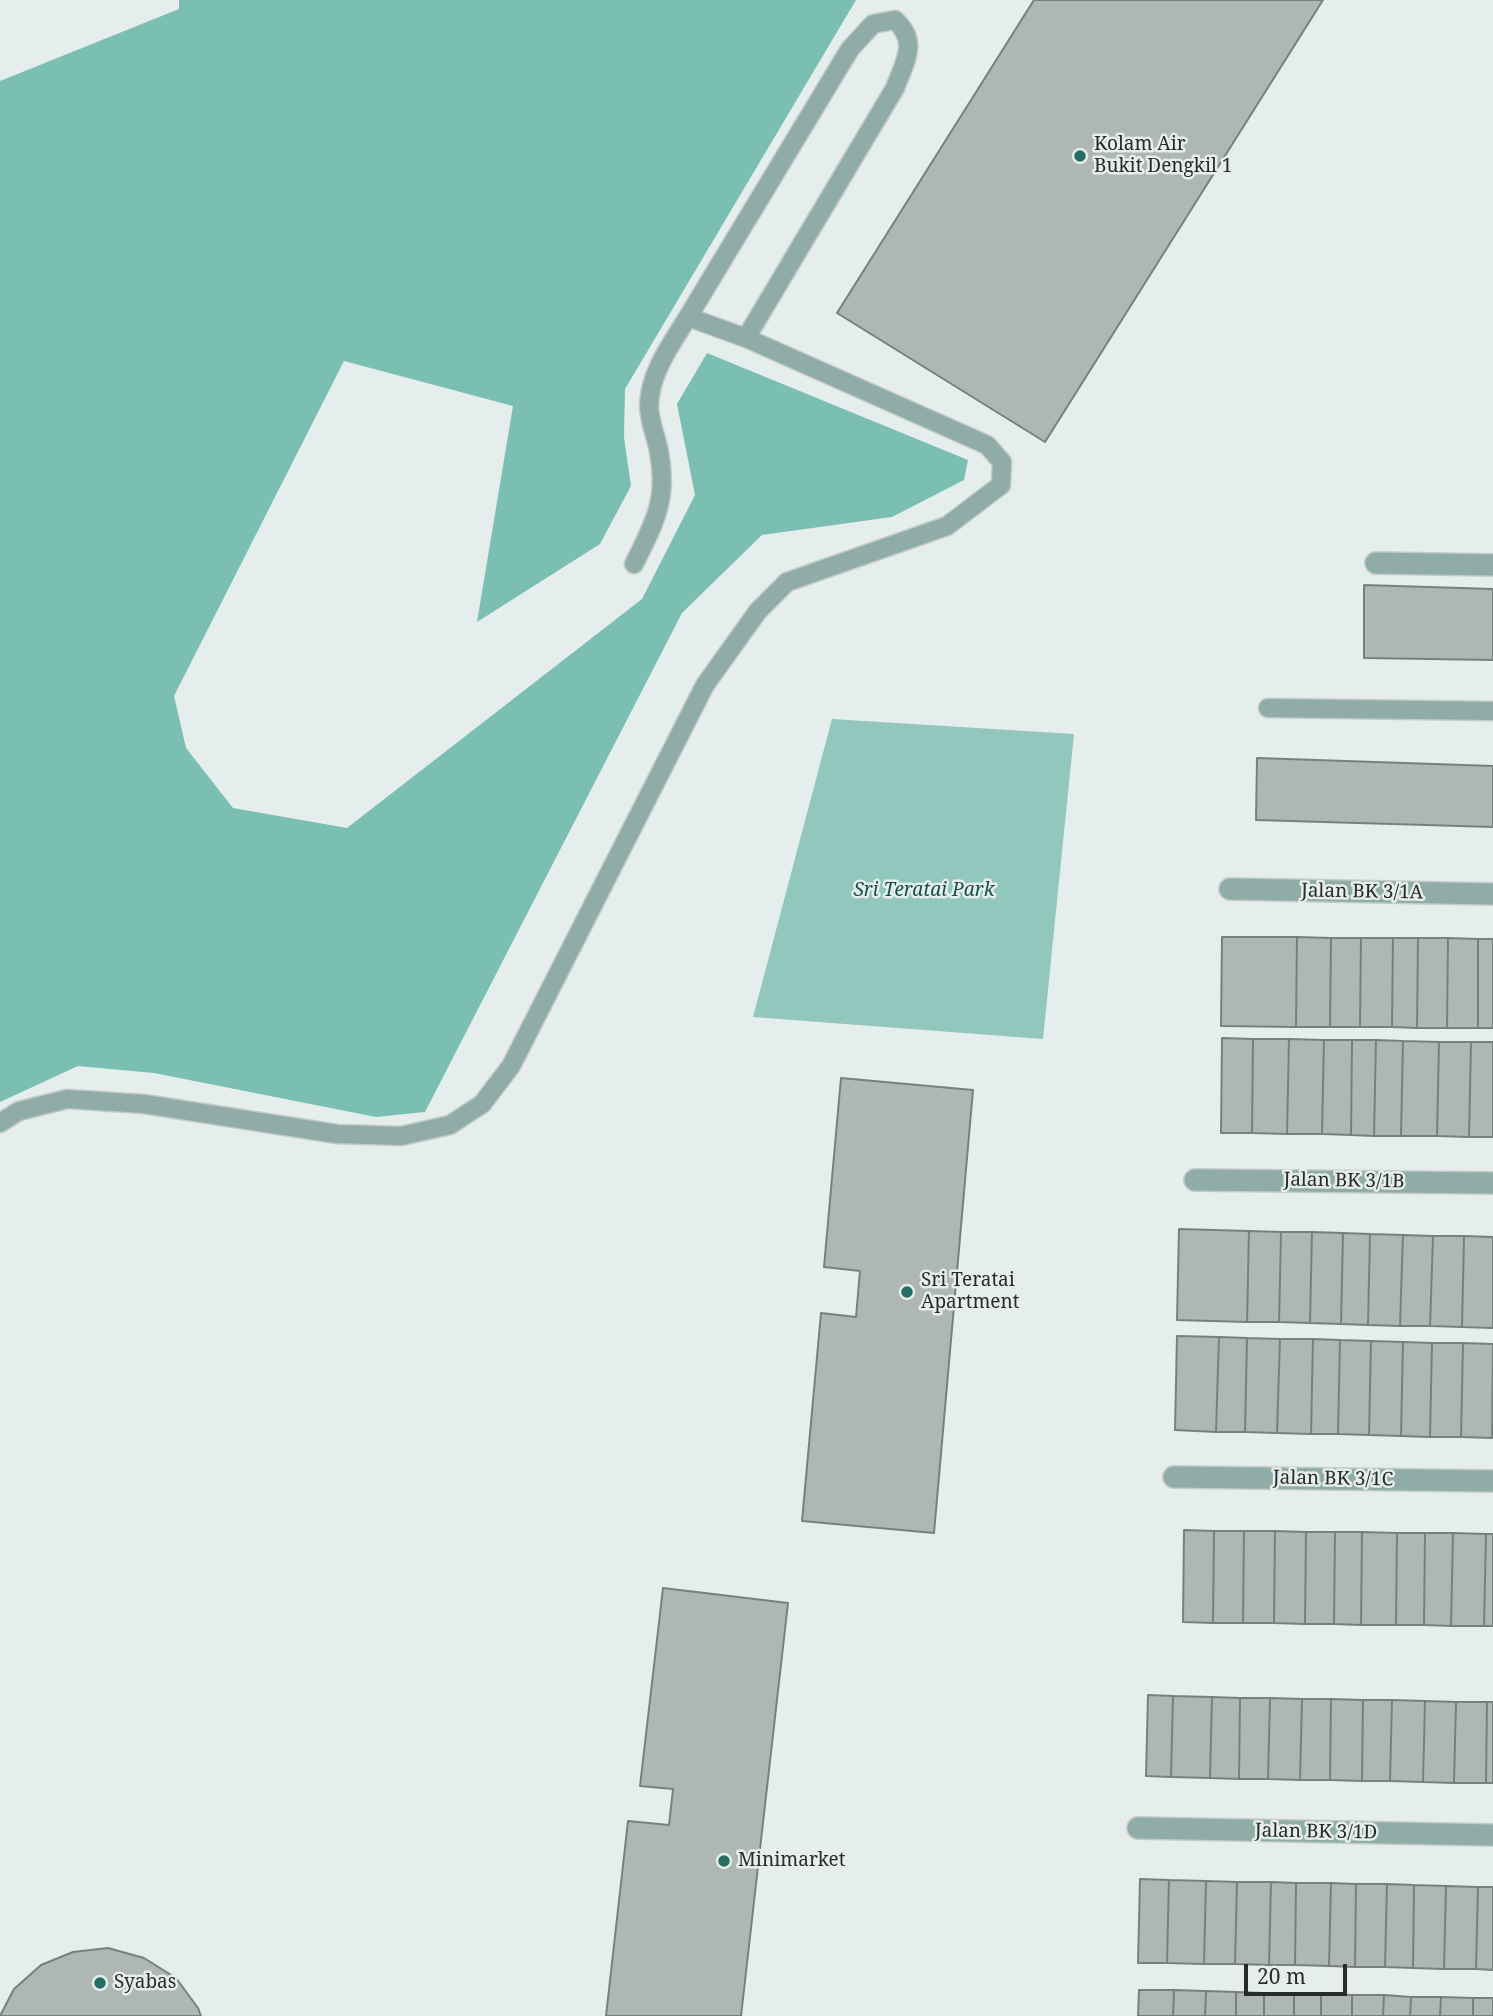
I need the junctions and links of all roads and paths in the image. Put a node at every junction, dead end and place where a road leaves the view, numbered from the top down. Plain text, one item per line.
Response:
1 (688, 317) junction
2 (746, 338) junction
3 (1376, 563) dead end
4 (634, 564) dead end
5 (1493, 565) edge
6 (1268, 708) dead end
7 (1493, 711) edge
8 (1230, 889) dead end
9 (1493, 894) edge
10 (0, 1123) edge
11 (1195, 1180) dead end
12 (1493, 1183) edge
13 (1174, 1478) dead end
14 (1493, 1481) edge
15 (1139, 1828) dead end
16 (1493, 1835) edge

1 - 2 lane
1 - 2 lane
1 - 4 lane
2 - 10 lane
3 - 5 street
6 - 7 lane
8 - 9 street, Jalan BK 3/1A
11 - 12 street, Jalan BK 3/1B
13 - 14 street, Jalan BK 3/1C
15 - 16 street, Jalan BK 3/1D

